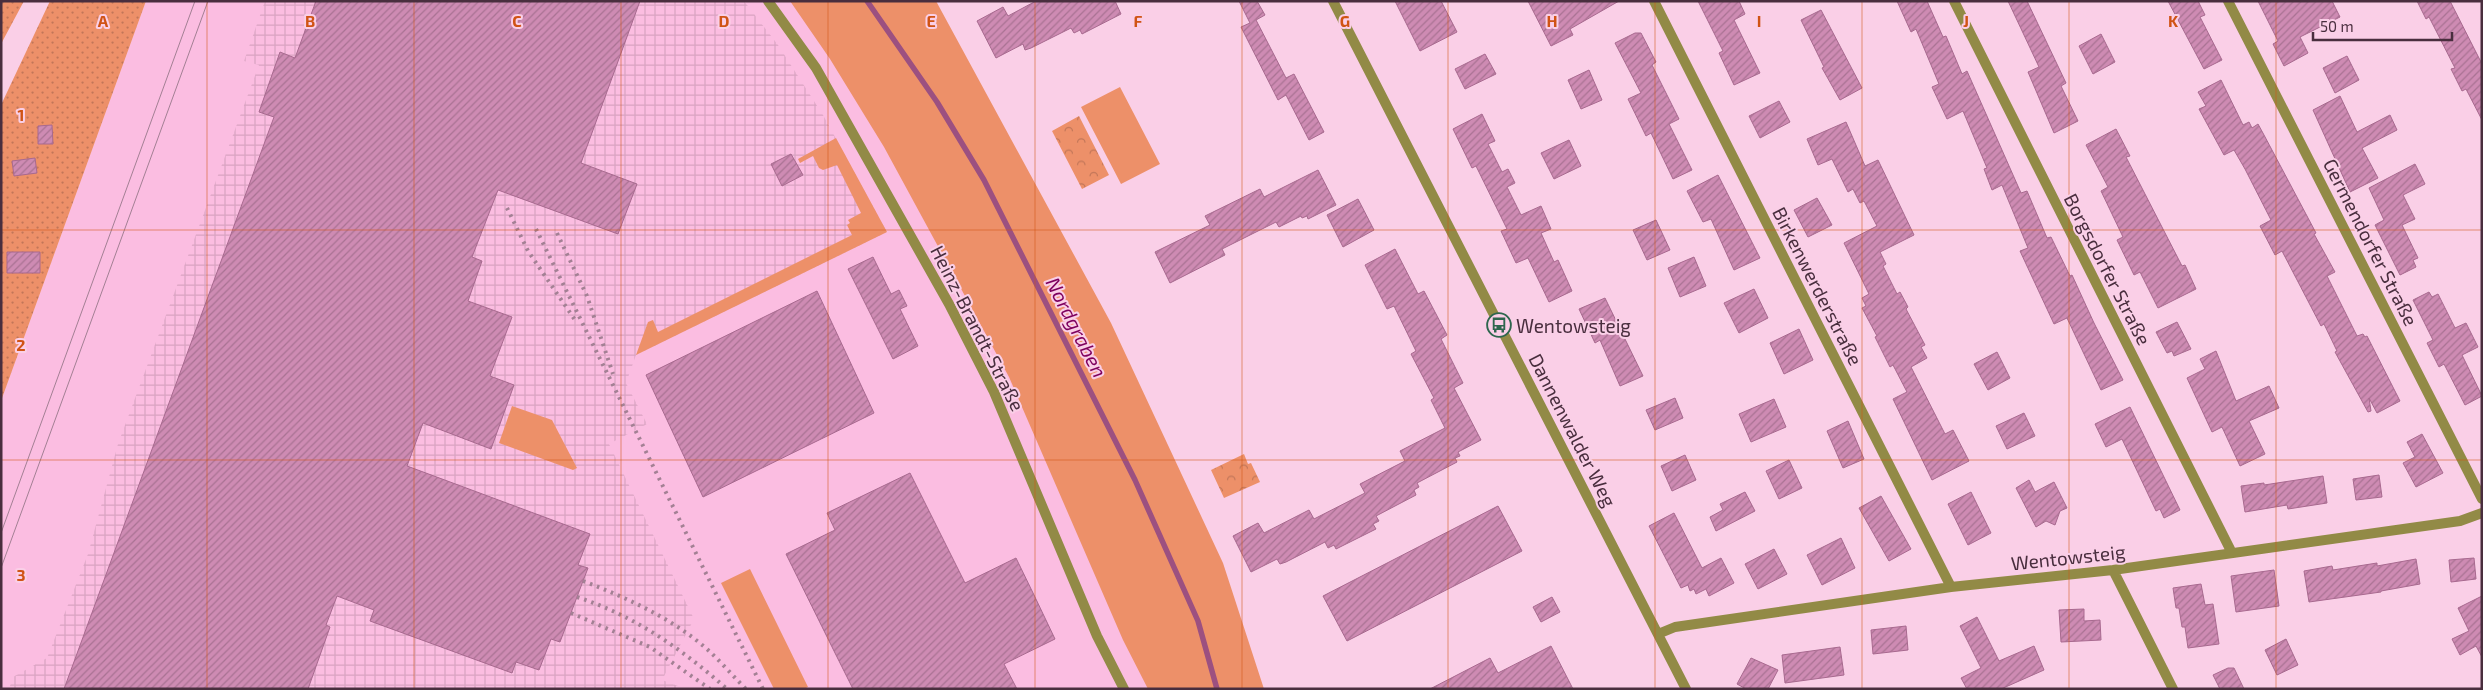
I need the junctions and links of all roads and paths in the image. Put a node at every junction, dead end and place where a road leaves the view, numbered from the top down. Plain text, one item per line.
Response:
1 (768, 1) edge
2 (1333, 1) edge
3 (1654, 1) edge
4 (1954, 1) edge
5 (2228, 1) edge
6 (2482, 499) edge
7 (2482, 512) edge
8 (2232, 553) junction
9 (2113, 570) junction
10 (1951, 587) junction
11 (1658, 634) junction
12 (1124, 689) edge
13 (1686, 689) edge
14 (2173, 689) edge

1 - 12 street, Heinz-Brandt-Straße
2 - 11 street, Dannenwalder Weg
3 - 10 street, Birkenwerderstraße
4 - 8 street, Borgsdorfer Straße
5 - 6 street, Germendorfer Straße
7 - 8 street, Wentowsteig
8 - 9 street, Wentowsteig
9 - 10 street, Wentowsteig
9 - 14 street
10 - 11 street, Wentowsteig
11 - 13 street, Dannenwalder Weg

